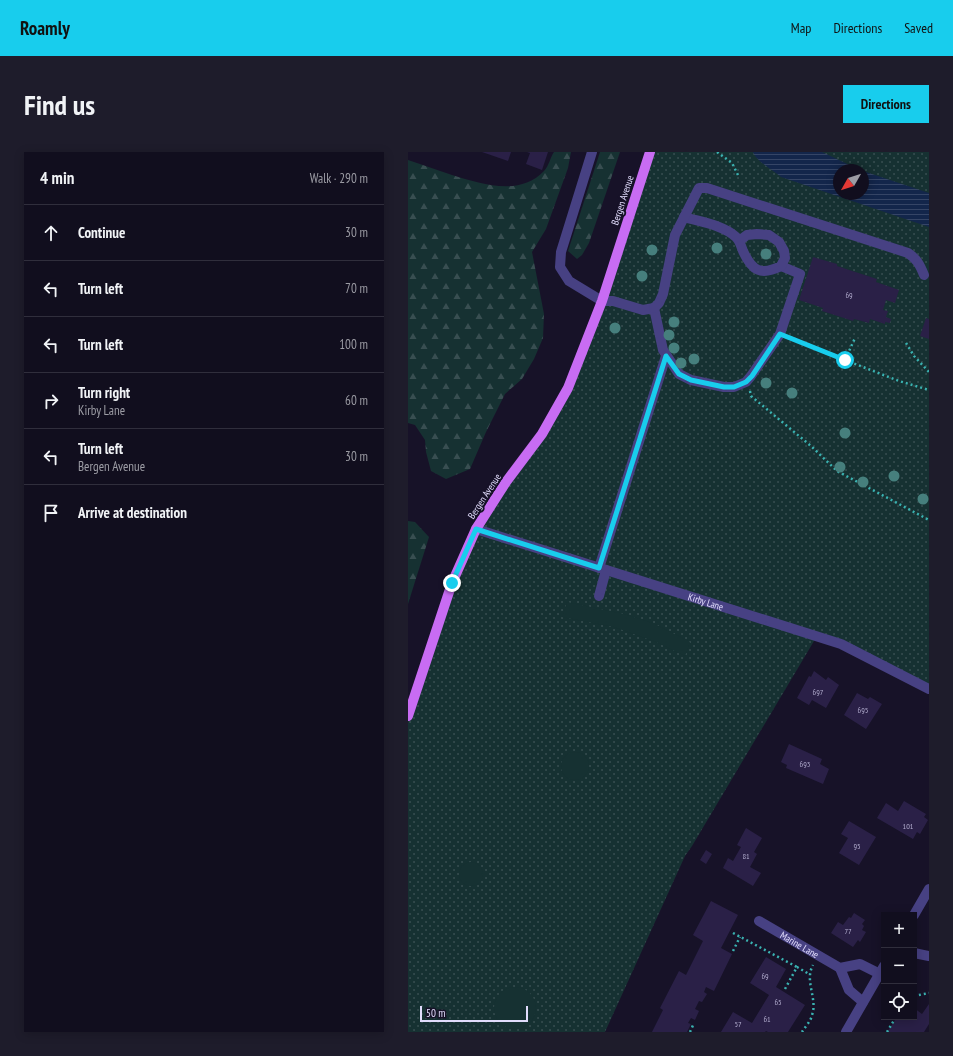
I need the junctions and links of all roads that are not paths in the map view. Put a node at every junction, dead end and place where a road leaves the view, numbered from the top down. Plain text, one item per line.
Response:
1 (592, 152) edge
2 (650, 152) edge
3 (684, 217) junction
4 (739, 241) junction
5 (781, 266) junction
6 (924, 275) dead end
7 (602, 301) junction
8 (654, 308) junction
9 (666, 356) junction
10 (476, 529) junction
11 (602, 569) junction
12 (599, 596) dead end
13 (929, 689) edge
14 (408, 716) edge
15 (929, 889) edge
16 (916, 912) edge
17 (759, 921) dead end
18 (917, 954) edge
19 (929, 956) edge
20 (840, 968) junction
21 (881, 970) edge
22 (881, 972) edge
23 (863, 1002) junction
24 (846, 1032) edge

1 - 7 street
2 - 7 main road, Bergen Avenue
3 - 4 street
3 - 6 street
3 - 8 street
4 - 5 street
4 - 5 street
5 - 9 street
7 - 8 street
7 - 10 main road, Bergen Avenue
8 - 9 street
9 - 11 street
10 - 11 street, Kirby Lane
10 - 14 main road, Bergen Avenue
11 - 12 street
11 - 13 street, Kirby Lane
15 - 16 street
17 - 20 street, Marine Lane
18 - 19 street
20 - 21 street
20 - 23 street
22 - 23 street
23 - 24 street

